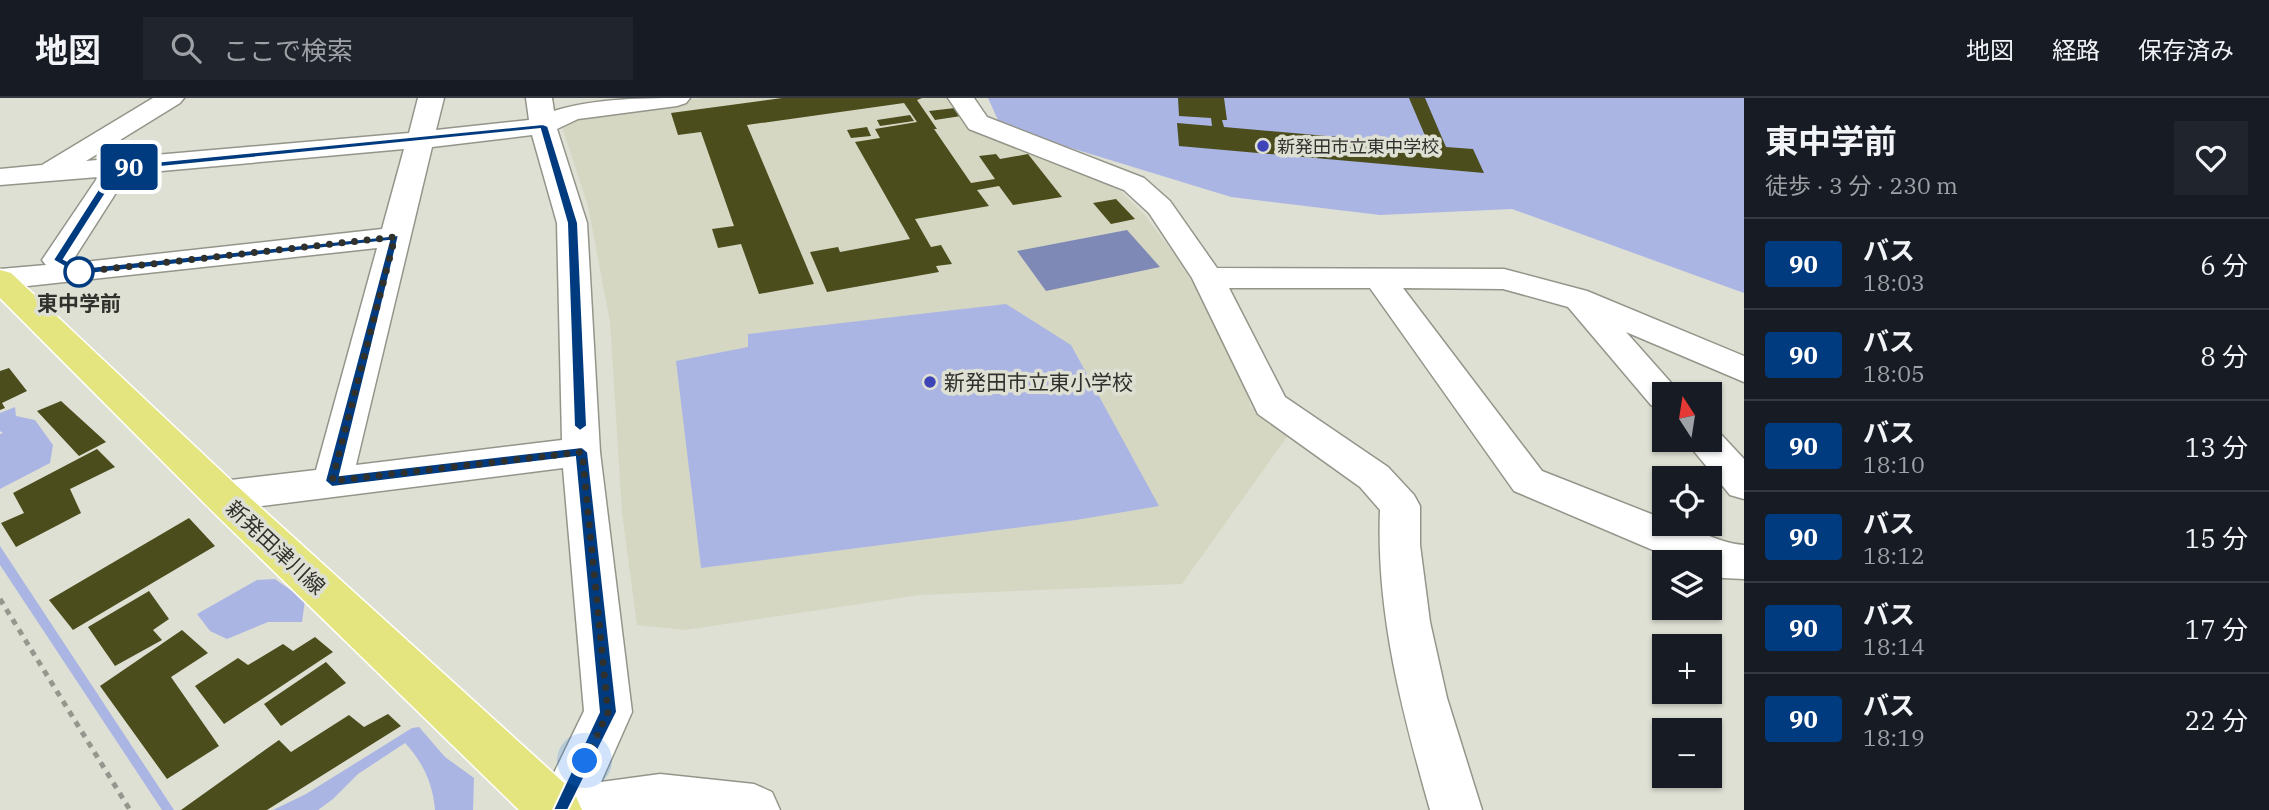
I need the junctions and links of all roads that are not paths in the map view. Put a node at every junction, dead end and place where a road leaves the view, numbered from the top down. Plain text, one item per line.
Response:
1 (171, 98) edge
2 (431, 98) edge
3 (677, 98) edge
4 (961, 98) edge
5 (541, 112) edge
6 (420, 141) junction
7 (117, 169) junction
8 (47, 172) junction
9 (0, 177) edge
10 (395, 237) junction
11 (79, 272) junction
12 (1378, 277) junction
13 (1208, 278) junction
14 (0, 279) edge
15 (1575, 298) junction
16 (1744, 370) edge
17 (1652, 383) edge
18 (582, 452) junction
19 (1715, 452) edge
20 (332, 481) junction
21 (1744, 484) edge
22 (222, 496) junction
23 (1737, 568) edge
24 (556, 810) edge
25 (562, 810) edge
26 (585, 810) edge
27 (754, 810) edge
28 (1456, 810) edge

1 - 8 street
2 - 6 street
3 - 5 street
4 - 13 street
5 - 6 street
5 - 18 street
6 - 7 street
6 - 10 street
7 - 8 street
7 - 11 street
8 - 9 street
10 - 11 street
10 - 20 street
11 - 14 street
12 - 13 street
12 - 15 street
12 - 23 street
13 - 28 street
14 - 22 main road, 新発田津川線
15 - 16 street
15 - 17 street
18 - 20 street
18 - 25 street
19 - 21 street
20 - 22 street
22 - 24 main road, 新発田津川線
26 - 27 street

